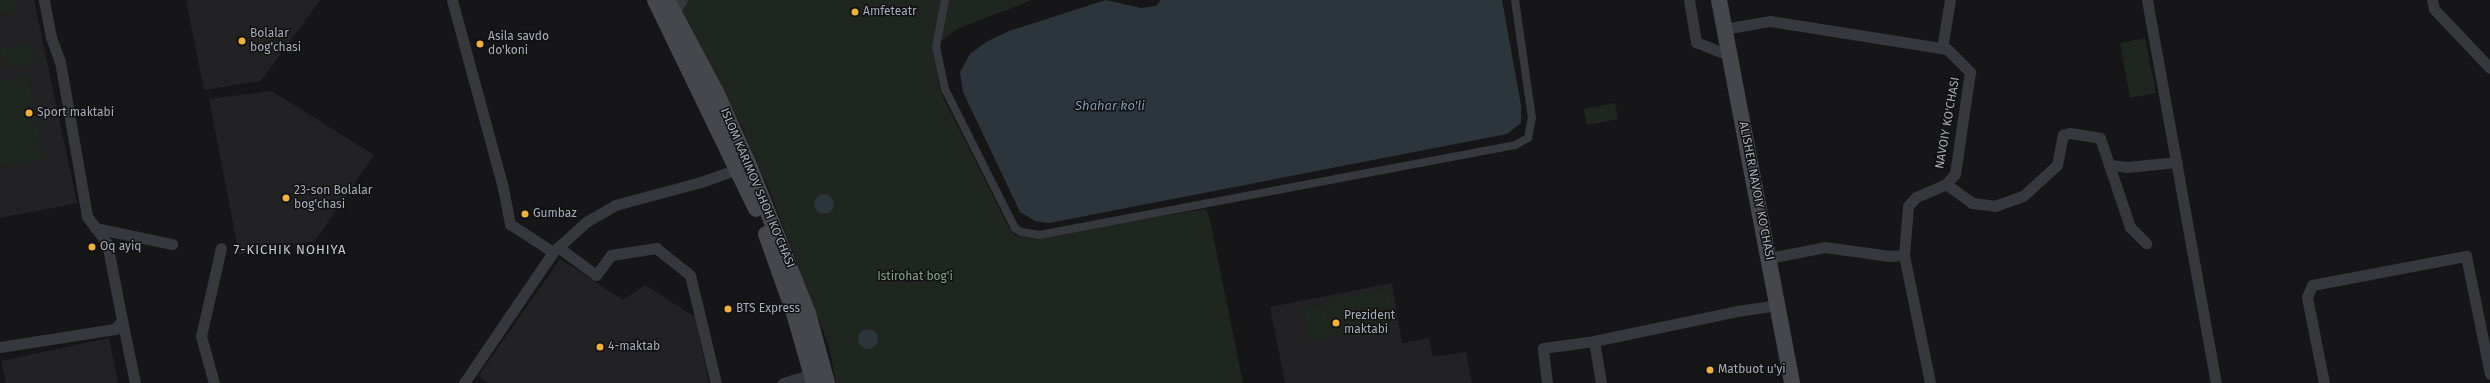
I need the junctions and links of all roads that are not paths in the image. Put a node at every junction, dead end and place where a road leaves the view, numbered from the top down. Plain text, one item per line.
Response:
1 (44, 0) edge
2 (452, 0) edge
3 (655, 0) edge
4 (946, 0) edge
5 (1515, 0) edge
6 (1689, 0) edge
7 (1711, 0) edge
8 (1719, 0) edge
9 (1950, 0) edge
10 (2147, 0) edge
11 (2432, 0) edge
12 (672, 8) edge
13 (1722, 40) junction
14 (1942, 48) junction
15 (2490, 68) edge
16 (2177, 162) junction
17 (2109, 165) junction
18 (743, 167) junction
19 (1946, 184) junction
20 (95, 228) junction
21 (2146, 243) dead end
22 (172, 244) dead end
23 (221, 248) dead end
24 (556, 250) junction
25 (1904, 256) junction
26 (1769, 258) junction
27 (1774, 306) junction
28 (122, 320) junction
29 (1594, 341) junction
30 (0, 347) edge
31 (2490, 374) edge
32 (813, 379) edge
33 (468, 382) edge
34 (135, 383) edge
35 (214, 383) edge
36 (716, 383) edge
37 (783, 383) edge
38 (826, 383) edge
39 (1547, 383) edge
40 (1601, 383) edge
41 (1784, 383) edge
42 (1792, 383) edge
43 (1930, 383) edge
44 (2216, 383) edge
45 (2324, 383) edge

1 - 20 street
2 - 24 street
3 - 12 main road, ISLOM KARIMOV SHOH KO'CHASI
4 - 5 street
6 - 13 street
7 - 13 main road, ALISHER NAVOIY KO'CHASI
8 - 13 main road, ALISHER NAVOIY KO'CHASI
9 - 14 street
10 - 16 street
11 - 15 street
12 - 18 main road, ISLOM KARIMOV SHOH KO'CHASI
13 - 14 street, NAVOIY KO'CHASI
13 - 26 main road, ALISHER NAVOIY KO'CHASI
13 - 27 main road, ALISHER NAVOIY KO'CHASI
14 - 19 street, NAVOIY KO'CHASI
16 - 17 street
16 - 44 street
17 - 19 street, NAVOIY KO'CHASI
17 - 21 street
18 - 24 street
18 - 32 main road, ISLOM KARIMOV SHOH KO'CHASI
18 - 38 main road, ISLOM KARIMOV SHOH KO'CHASI
19 - 25 street
20 - 22 street
20 - 28 street
23 - 35 street
24 - 33 street
24 - 36 street
25 - 26 street
25 - 43 street
26 - 27 main road, ALISHER NAVOIY KO'CHASI
27 - 29 street
27 - 41 main road, ALISHER NAVOIY KO'CHASI
27 - 42 main road, ALISHER NAVOIY KO'CHASI
28 - 30 street
28 - 34 street
29 - 39 street
29 - 40 street
31 - 45 street
32 - 37 street

